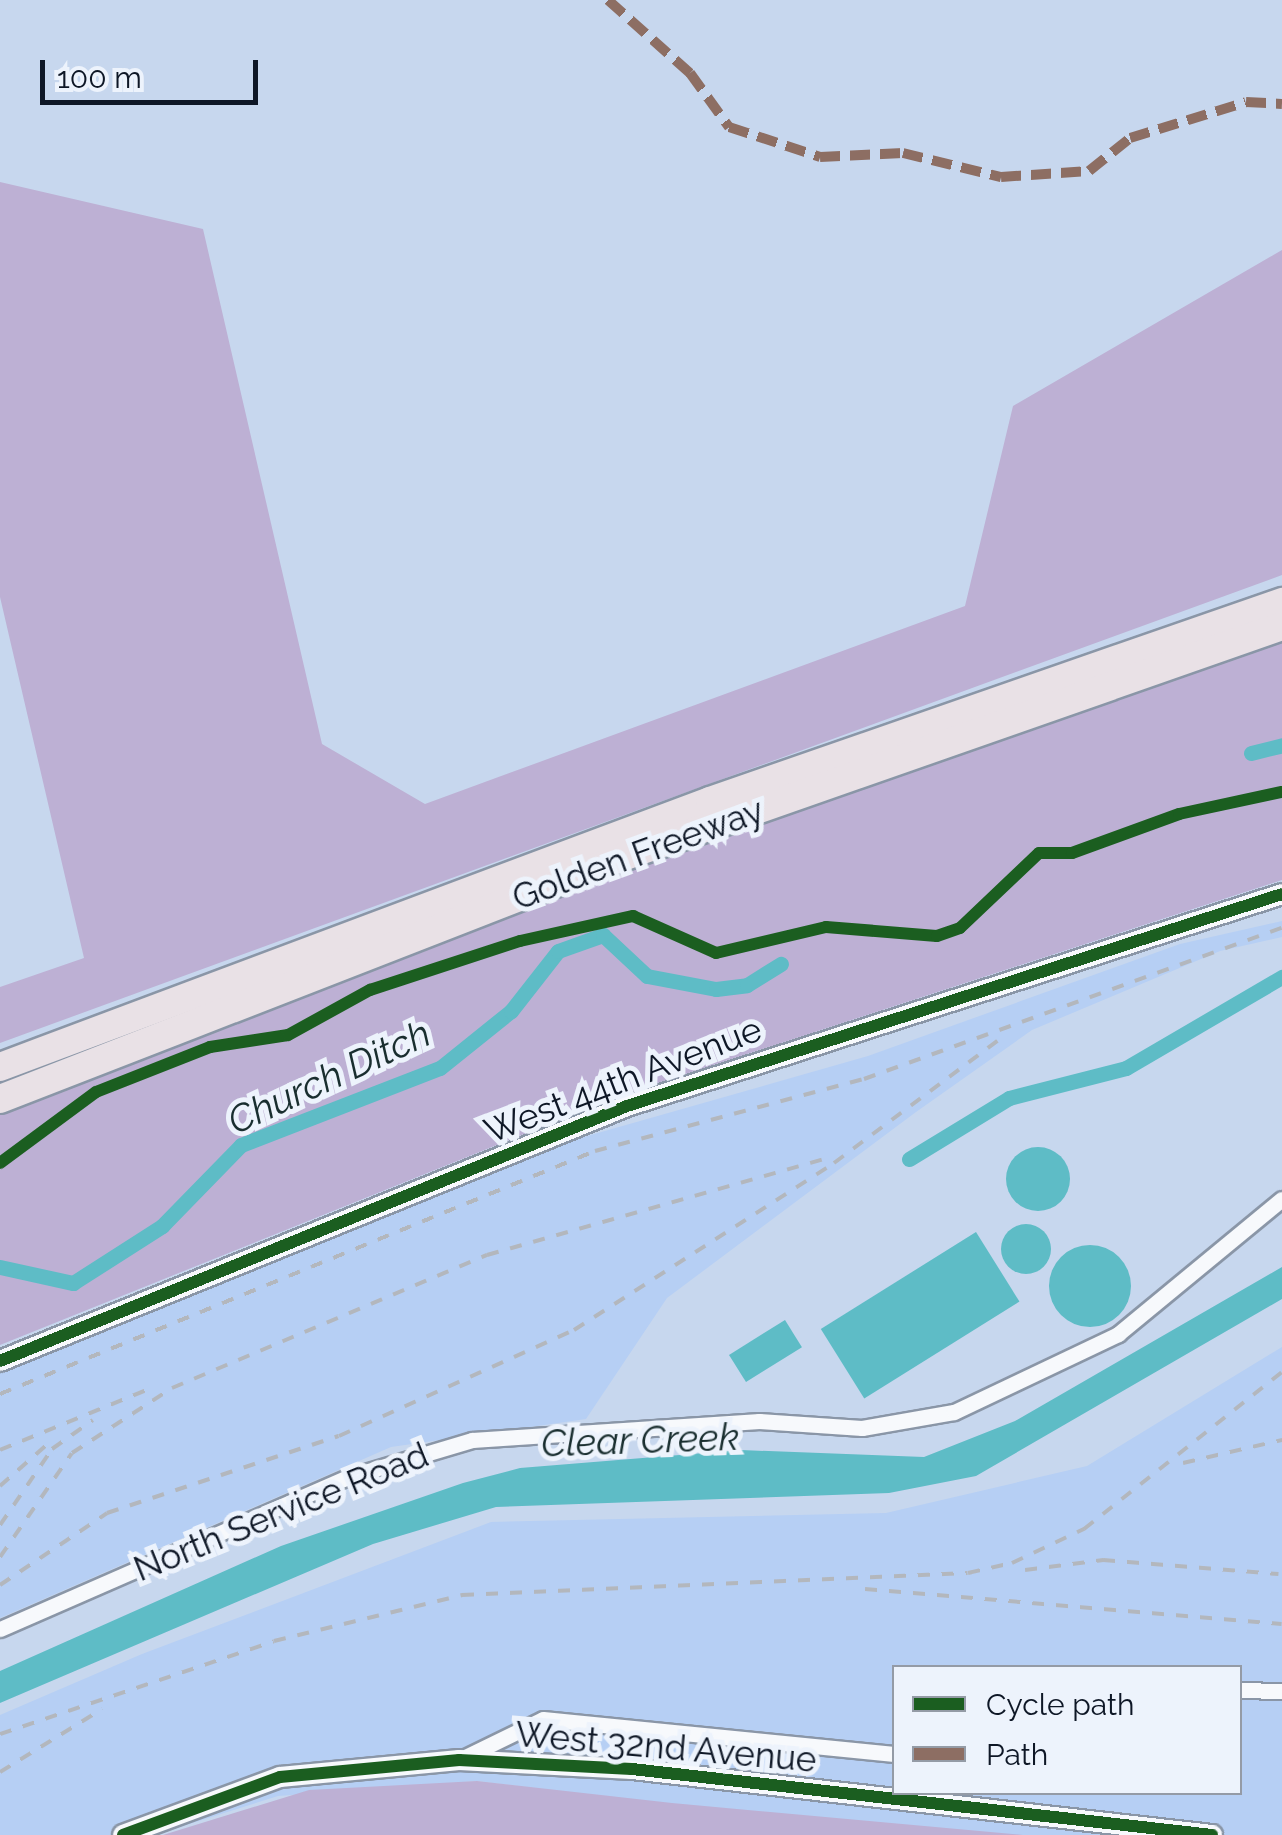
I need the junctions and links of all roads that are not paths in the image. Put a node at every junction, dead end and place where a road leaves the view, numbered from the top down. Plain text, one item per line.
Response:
1 (1282, 602) edge
2 (1282, 626) edge
3 (1282, 894) edge
4 (0, 1067) edge
5 (0, 1099) edge
6 (1282, 1200) edge
7 (0, 1362) edge
8 (0, 1629) edge
9 (1242, 1690) edge
10 (1282, 1691) edge
11 (892, 1754) edge
12 (458, 1760) junction
13 (123, 1835) edge
14 (1212, 1835) edge

1 - 4 highway, Golden Freeway
2 - 5 highway, Golden Freeway
3 - 7 street, West 44th Avenue
6 - 8 street, North Service Road
9 - 10 street
11 - 12 street
12 - 13 street, West 32nd Avenue
12 - 14 street, West 32nd Avenue

